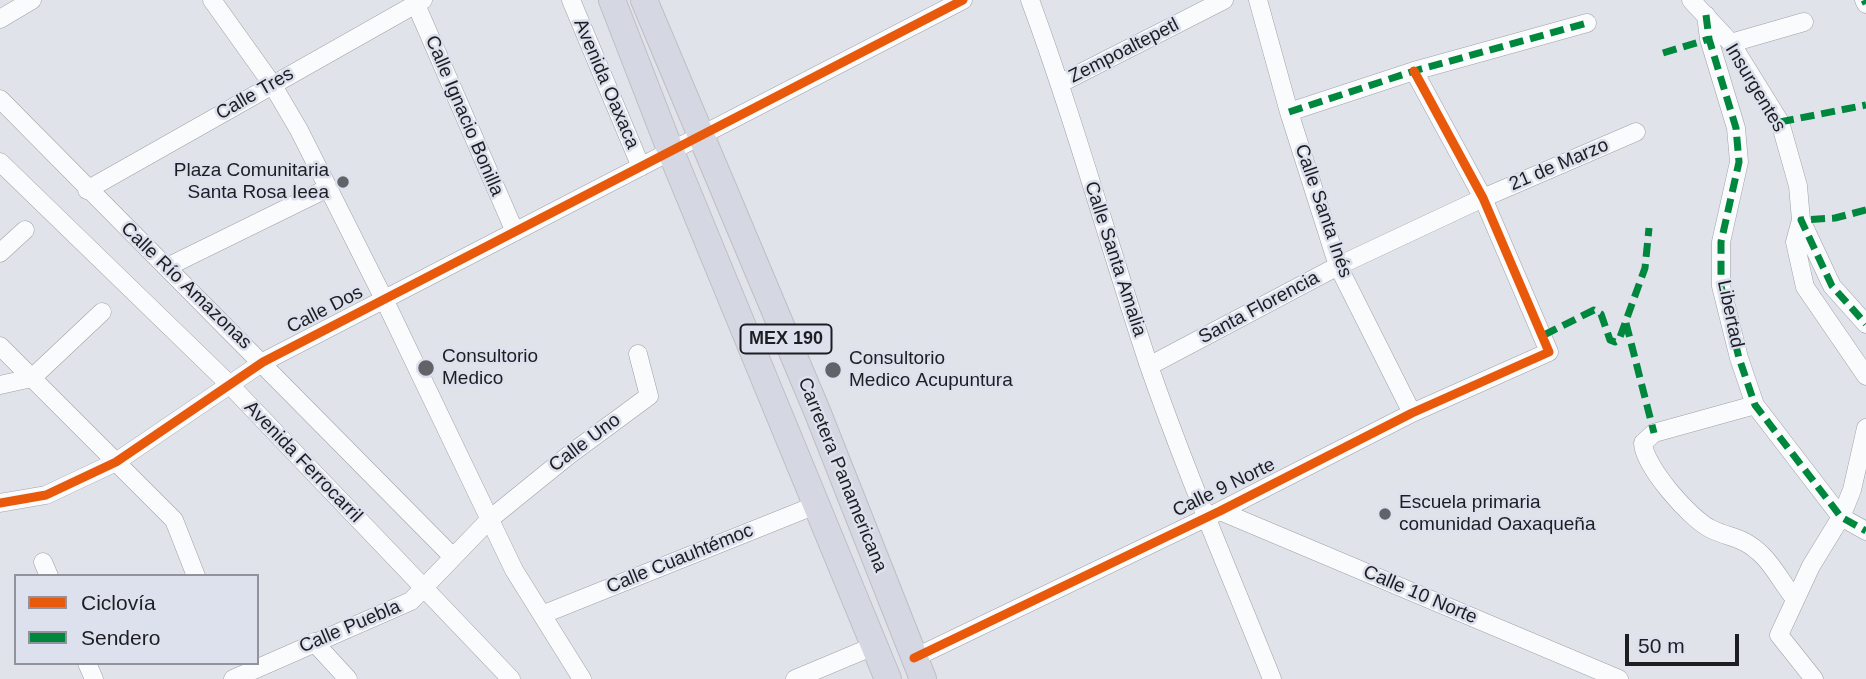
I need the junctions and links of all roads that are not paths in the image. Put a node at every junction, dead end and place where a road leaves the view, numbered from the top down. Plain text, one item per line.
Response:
1 (32, 0) edge
2 (212, 0) edge
3 (571, 0) edge
4 (612, 0) edge
5 (644, 0) edge
6 (963, 0) edge
7 (1030, 0) edge
8 (1224, 0) edge
9 (1258, 0) edge
10 (1691, 0) edge
11 (418, 1) edge
12 (935, 6) edge
13 (1706, 15) junction
14 (0, 19) edge
15 (1804, 22) dead end
16 (1587, 23) dead end
17 (1731, 43) junction
18 (1414, 71) junction
19 (1061, 83) junction
20 (272, 84) junction
21 (0, 99) edge
22 (1289, 112) junction
23 (1636, 132) dead end
24 (701, 137) junction
25 (671, 152) junction
26 (0, 162) edge
27 (641, 167) junction
28 (328, 188) junction
29 (87, 190) junction
30 (1483, 198) junction
31 (1801, 220) junction
32 (25, 230) dead end
33 (514, 232) junction
34 (0, 253) edge
35 (1338, 266) junction
36 (167, 267) junction
37 (384, 299) junction
38 (102, 312) dead end
39 (1866, 324) edge
40 (0, 346) edge
41 (638, 354) dead end
42 (263, 362) junction
43 (1149, 366) junction
44 (1866, 376) edge
45 (32, 378) junction
46 (229, 384) junction
47 (0, 385) edge
48 (1755, 405) junction
49 (1412, 413) junction
50 (1866, 428) edge
51 (116, 462) junction
52 (0, 503) edge
53 (816, 505) junction
54 (1213, 513) junction
55 (1841, 517) junction
56 (490, 519) junction
57 (1866, 531) edge
58 (452, 556) junction
59 (196, 574) edge
60 (423, 587) junction
61 (1795, 600) junction
62 (544, 614) junction
63 (314, 642) junction
64 (874, 646) junction
65 (259, 663) edge
66 (255, 665) edge
67 (919, 668) edge
68 (234, 673) edge
69 (348, 679) edge
70 (511, 679) edge
71 (582, 679) edge
72 (795, 679) edge
73 (888, 679) edge
74 (1272, 679) edge
75 (1619, 679) edge
76 (1814, 679) edge

1 - 14 street
2 - 20 street
3 - 27 street, Avenida Oaxaca
4 - 25 highway, Carretera Panamericana / MEX 190
5 - 24 highway, Carretera Panamericana / MEX 190
6 - 12 street, Calle Dos
7 - 19 street, Calle Santa Amalia
8 - 19 street, Zempoaltepetl
9 - 22 street, Calle Santa Inés
10 - 13 street, Insurgentes
11 - 20 street, Calle Tres
11 - 33 street, Calle Ignacio Bonilla
12 - 24 street, Calle Dos
13 - 17 street, Insurgentes
13 - 48 street, Libertad
15 - 17 street
16 - 18 street
17 - 31 street, Insurgentes
18 - 22 street
18 - 30 street
19 - 43 street, Calle Santa Amalia
20 - 28 street
20 - 29 street, Calle Tres
21 - 29 street, Calle Río Amazonas
22 - 35 street, Calle Santa Inés
23 - 30 street, 21 de Marzo
24 - 25 street, Calle Dos
24 - 67 highway, Carretera Panamericana / MEX 190
25 - 27 street, Calle Dos
25 - 53 highway, Carretera Panamericana / MEX 190
26 - 46 street, Avenida Ferrocarril
27 - 33 street, Calle Dos
28 - 36 street
28 - 37 street
29 - 36 street, Calle Río Amazonas
30 - 35 street, Santa Florencia
30 - 49 street, Calle 9 Norte
31 - 39 street
31 - 44 street, Insurgentes
32 - 34 street
33 - 37 street, Calle Dos
35 - 43 street, Santa Florencia
35 - 49 street, Calle Santa Inés
36 - 42 street, Calle Río Amazonas
37 - 42 street, Calle Dos
37 - 56 street
38 - 45 street
40 - 45 street
41 - 56 street, Calle Uno
42 - 46 street, Calle Dos
42 - 58 street, Calle Río Amazonas
43 - 54 street, Calle Santa Amalia
45 - 47 street
45 - 51 street
46 - 51 street, Calle Dos
46 - 60 street, Avenida Ferrocarril
48 - 55 street, Libertad
48 - 61 street
49 - 54 street, Calle 9 Norte
50 - 55 street
51 - 52 street, Calle Dos
51 - 59 street
53 - 62 street, Calle Cuauhtémoc
53 - 64 highway, Carretera Panamericana / MEX 190
54 - 67 street, Calle 9 Norte
54 - 74 street, Calle Santa Amalia
54 - 75 street, Calle 10 Norte
55 - 57 street, Libertad
55 - 61 street
56 - 58 street
56 - 62 street
58 - 60 street, Calle Puebla
60 - 63 street, Calle Puebla
60 - 70 street, Avenida Ferrocarril
61 - 76 street
62 - 71 street
63 - 65 street, Calle Puebla
63 - 69 street
64 - 72 street
64 - 73 highway, Carretera Panamericana / MEX 190
66 - 68 street, Calle Puebla

